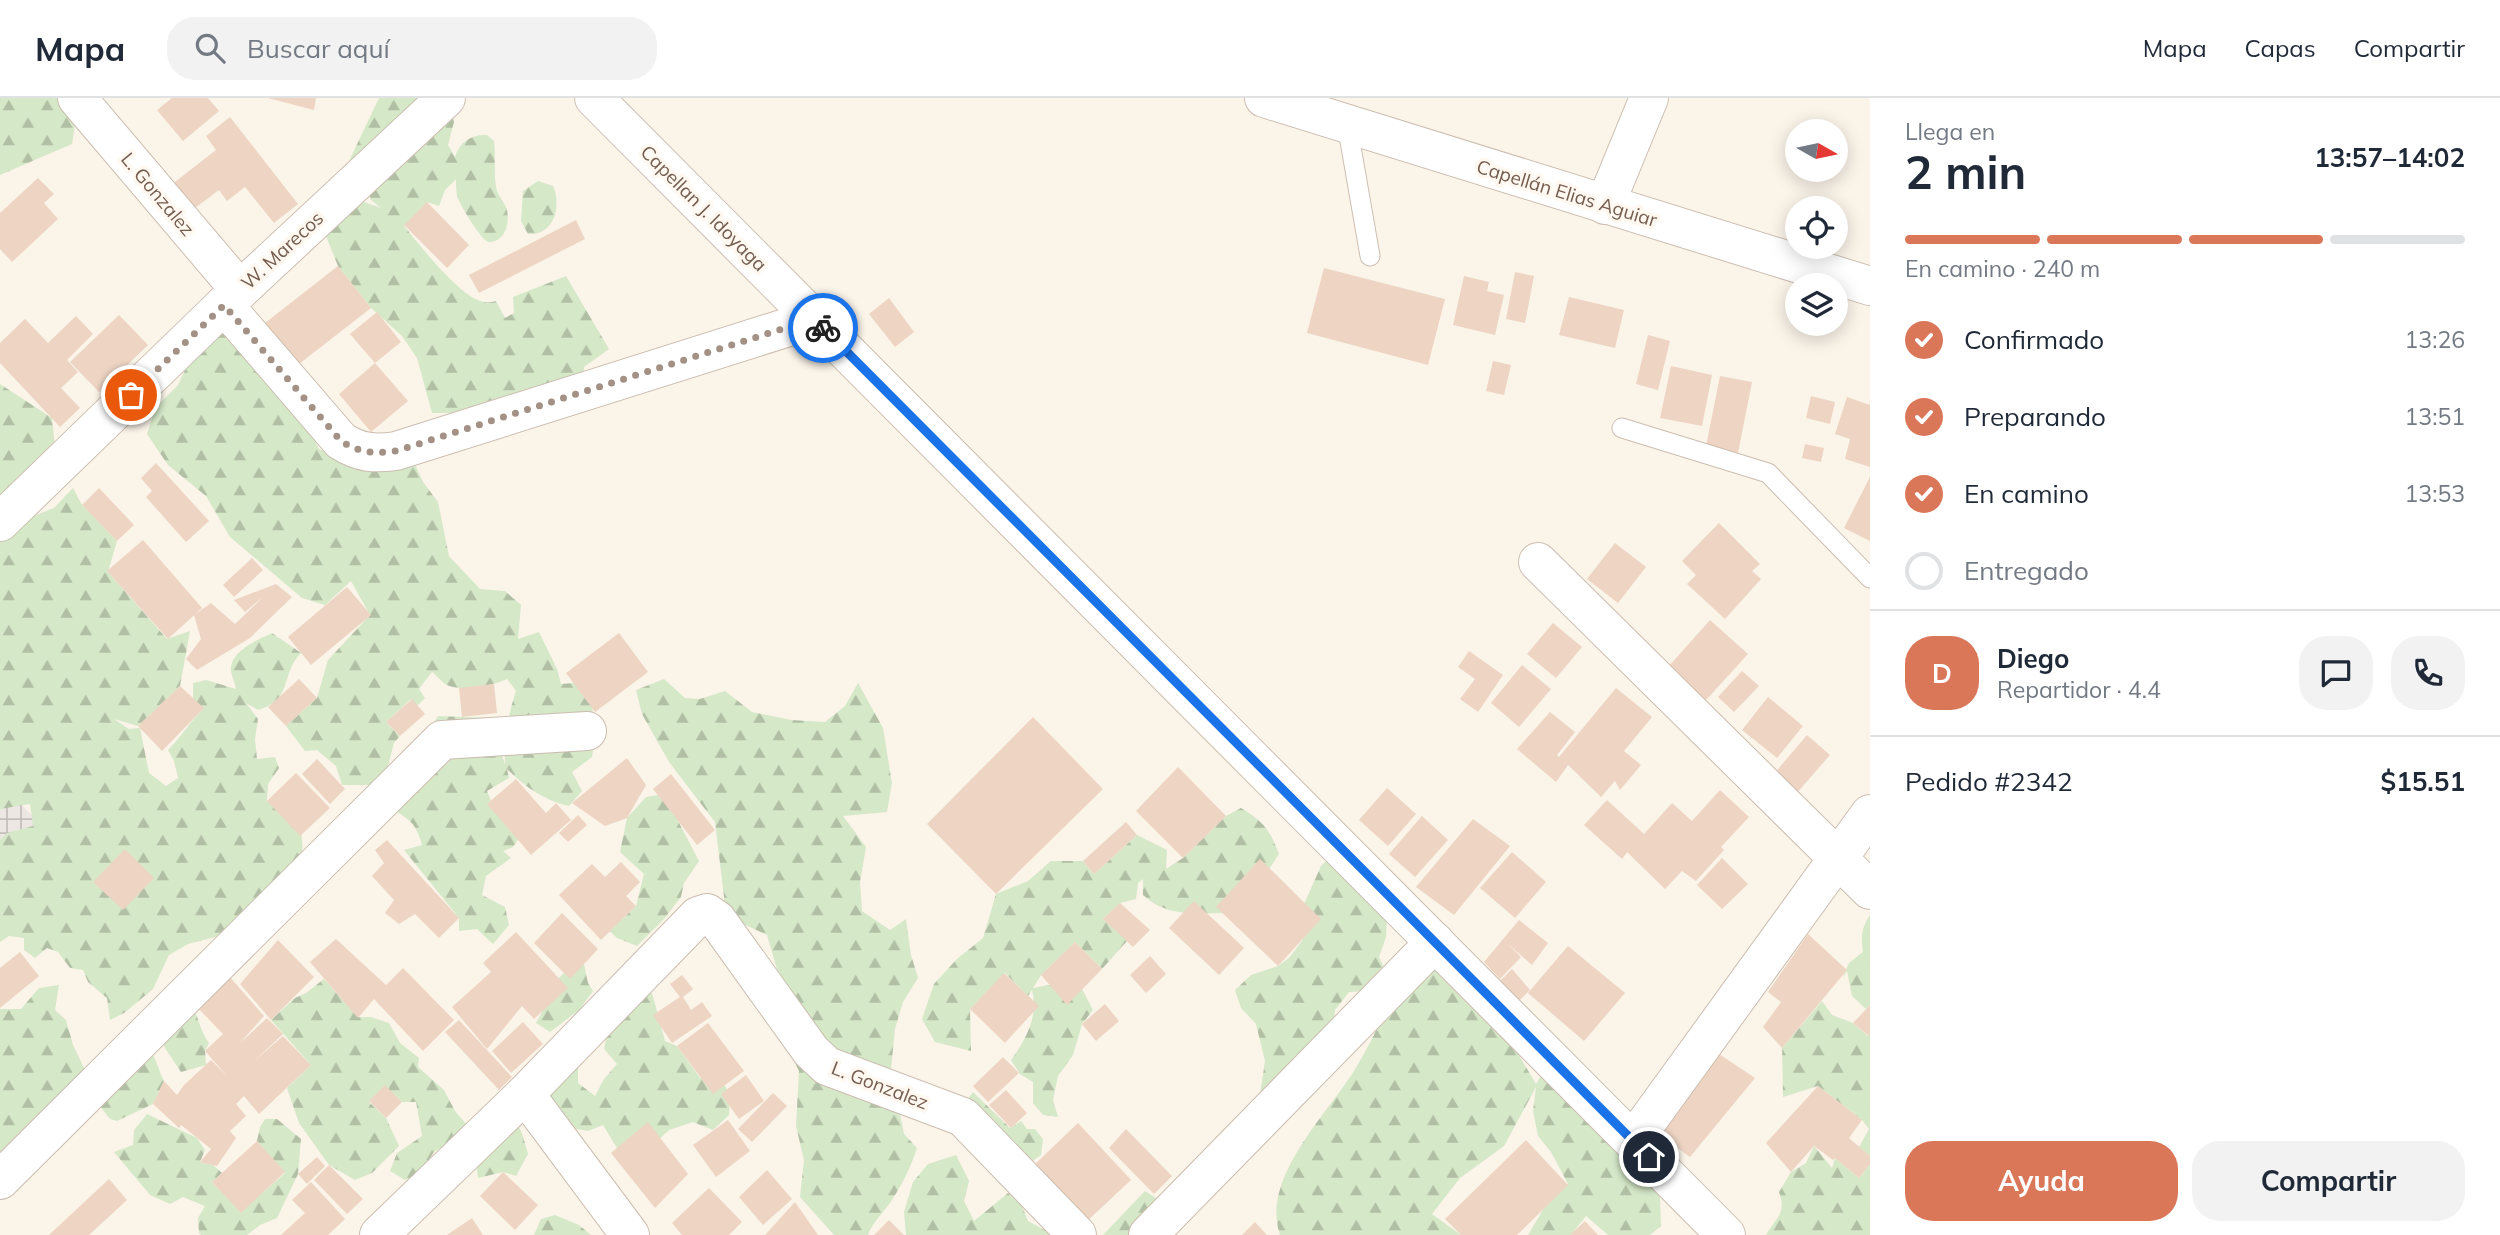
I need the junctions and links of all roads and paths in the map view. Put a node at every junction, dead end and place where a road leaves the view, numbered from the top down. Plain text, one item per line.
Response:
1 (77, 98) edge
2 (446, 98) edge
3 (594, 98) edge
4 (1264, 98) edge
5 (1649, 98) edge
6 (1347, 124) junction
7 (1605, 205) junction
8 (1370, 256) dead end
9 (1870, 286) edge
10 (232, 297) junction
11 (814, 319) junction
12 (1622, 428) dead end
13 (0, 522) edge
14 (1538, 562) dead end
15 (1870, 578) edge
16 (587, 731) dead end
17 (1870, 814) edge
18 (1837, 857) junction
19 (1870, 890) edge
20 (1435, 942) junction
21 (525, 1094) junction
22 (1633, 1141) junction
23 (0, 1180) edge
24 (1713, 1231) edge
25 (379, 1235) edge
26 (629, 1235) edge
27 (1077, 1235) edge
28 (1148, 1235) edge

1 - 10 street, L. Gonzalez
2 - 10 street, W. Marecos
3 - 11 street, Capellan J. Idoyaga
4 - 6 street, Capellán Elias Aguiar
5 - 7 street
6 - 7 street, Capellán Elias Aguiar
6 - 8 lane
7 - 9 street, Capellán Elias Aguiar
10 - 11 street, L. Gonzalez
10 - 13 street, W. Marecos
11 - 20 street, Capellan J. Idoyaga
12 - 15 lane
14 - 18 street
16 - 23 street
17 - 18 street
18 - 19 street
18 - 22 street
20 - 22 street, Capellan J. Idoyaga
20 - 28 street
21 - 25 street
21 - 26 street
21 - 27 street, L. Gonzalez
22 - 24 street, Capellan J. Idoyaga

